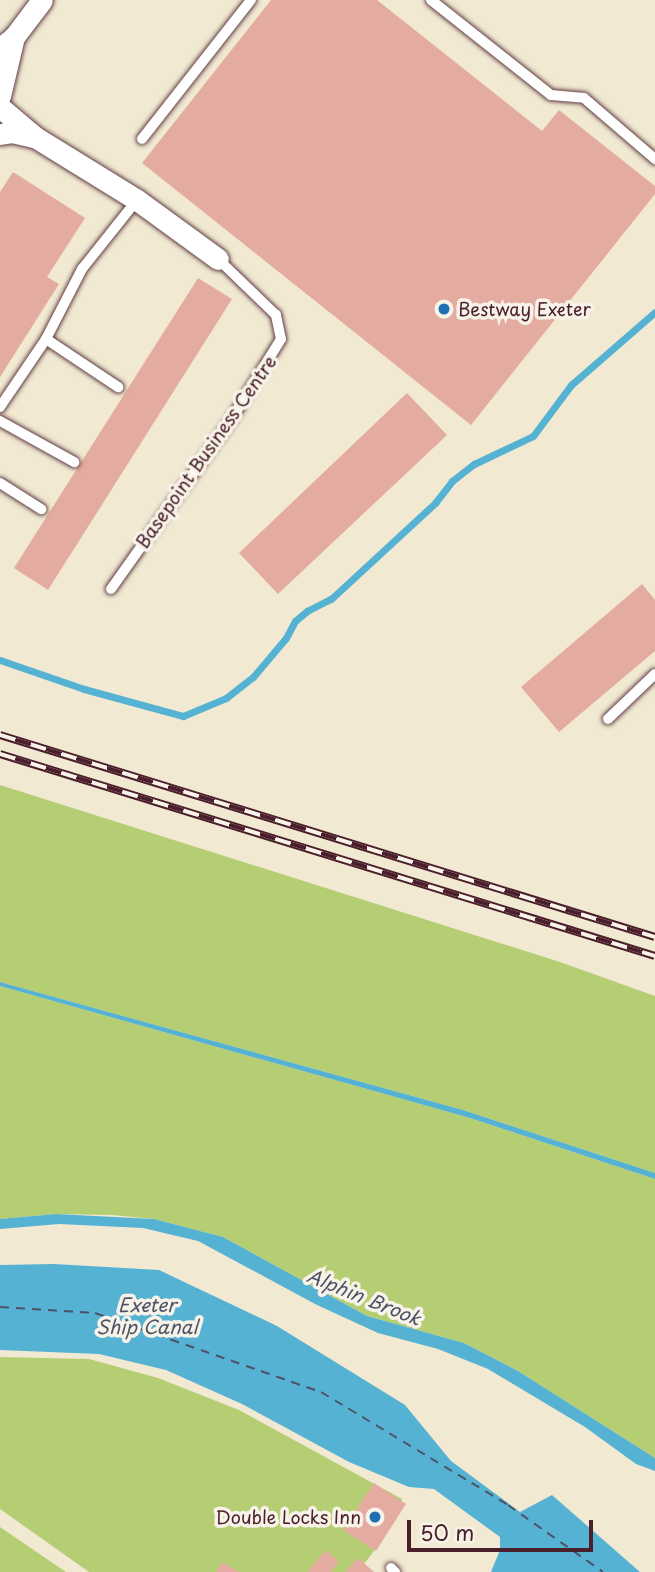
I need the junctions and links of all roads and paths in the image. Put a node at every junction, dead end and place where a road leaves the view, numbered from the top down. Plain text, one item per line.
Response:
1 (42, 0) edge
2 (251, 0) edge
3 (431, 0) edge
4 (7, 43) edge
5 (1, 105) edge
6 (0, 134) edge
7 (35, 137) junction
8 (142, 139) dead end
9 (655, 159) edge
10 (137, 200) junction
11 (218, 259) joint
12 (46, 338) junction
13 (118, 387) dead end
14 (0, 407) edge
15 (0, 421) edge
16 (74, 462) dead end
17 (0, 483) edge
18 (41, 509) dead end
19 (111, 589) dead end
20 (655, 674) edge
21 (608, 719) dead end

1 - 4 street
2 - 8 lane
3 - 9 lane
4 - 5 street
5 - 7 street, Basepoint Business Centre
6 - 7 street
7 - 10 street, Basepoint Business Centre
10 - 11 street, Basepoint Business Centre
10 - 12 lane
11 - 19 lane, Basepoint Business Centre
12 - 13 lane
12 - 14 lane
15 - 16 lane
17 - 18 lane
20 - 21 lane

